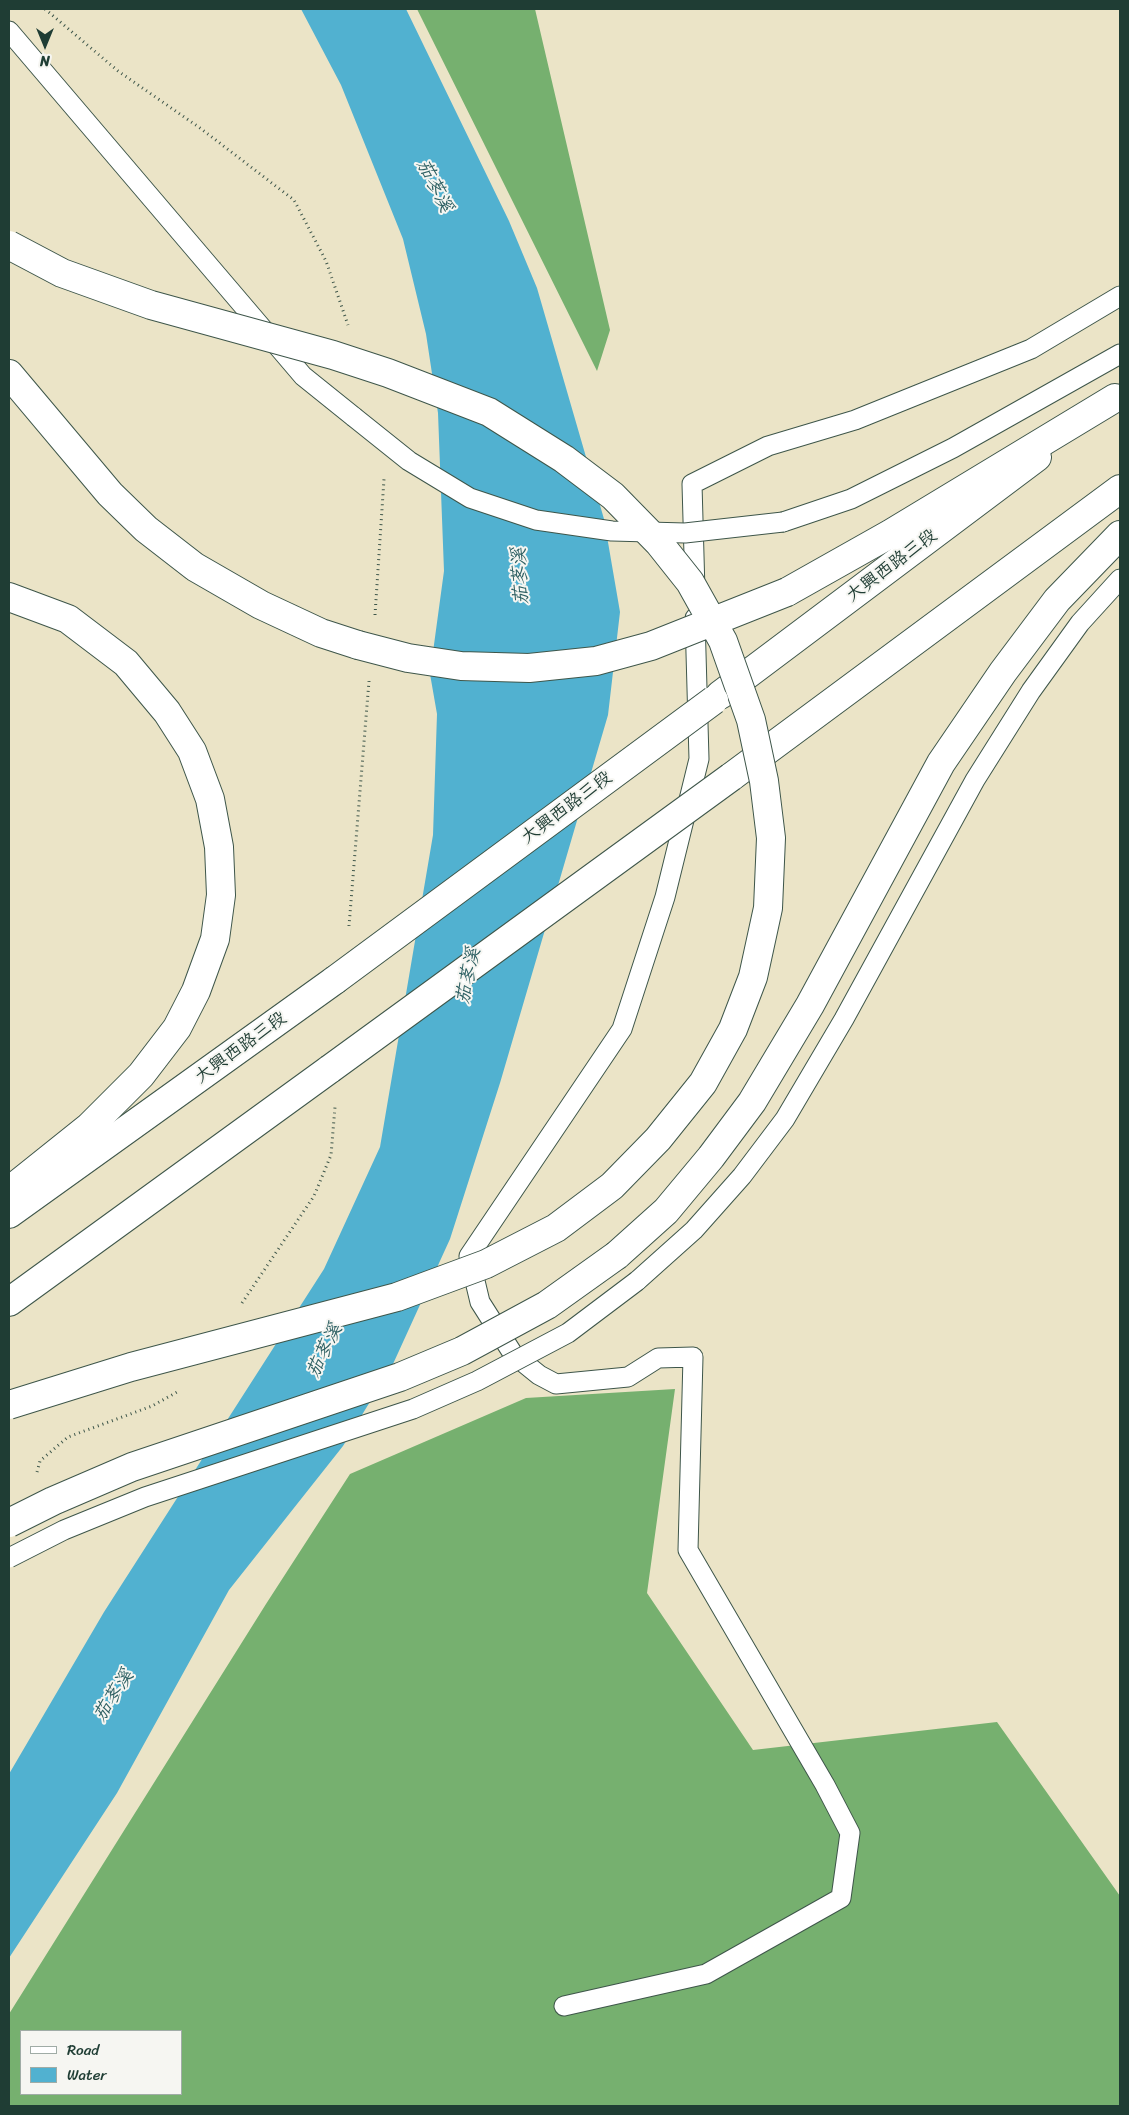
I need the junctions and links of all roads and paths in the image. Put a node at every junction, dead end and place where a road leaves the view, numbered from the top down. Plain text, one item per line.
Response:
1 (45, 9) edge
2 (9, 31) edge
3 (9, 245) edge
4 (1120, 296) edge
5 (348, 326) dead end
6 (1120, 354) edge
7 (9, 374) edge
8 (1118, 396) edge
9 (384, 477) dead end
10 (1120, 489) edge
11 (1120, 535) edge
12 (1120, 579) edge
13 (9, 597) edge
14 (366, 634) junction
15 (370, 673) dead end
16 (349, 929) dead end
17 (335, 1106) dead end
18 (9, 1191) edge
19 (9, 1214) edge
20 (9, 1302) edge
21 (241, 1305) dead end
22 (183, 1388) dead end
23 (9, 1405) edge
24 (35, 1479) dead end
25 (9, 1523) edge
26 (9, 1558) edge
27 (564, 2006) dead end

1 - 5 path
2 - 6 lane, bridge
3 - 23 main road, bridge
4 - 27 lane
7 - 14 main road
8 - 14 main road, bridge
8 - 19 main road, 大興西路三段, bridge
9 - 14 path
10 - 20 main road, bridge
11 - 25 main road, bridge
12 - 26 lane, bridge
13 - 18 main road
15 - 16 path
17 - 21 path
22 - 24 path

